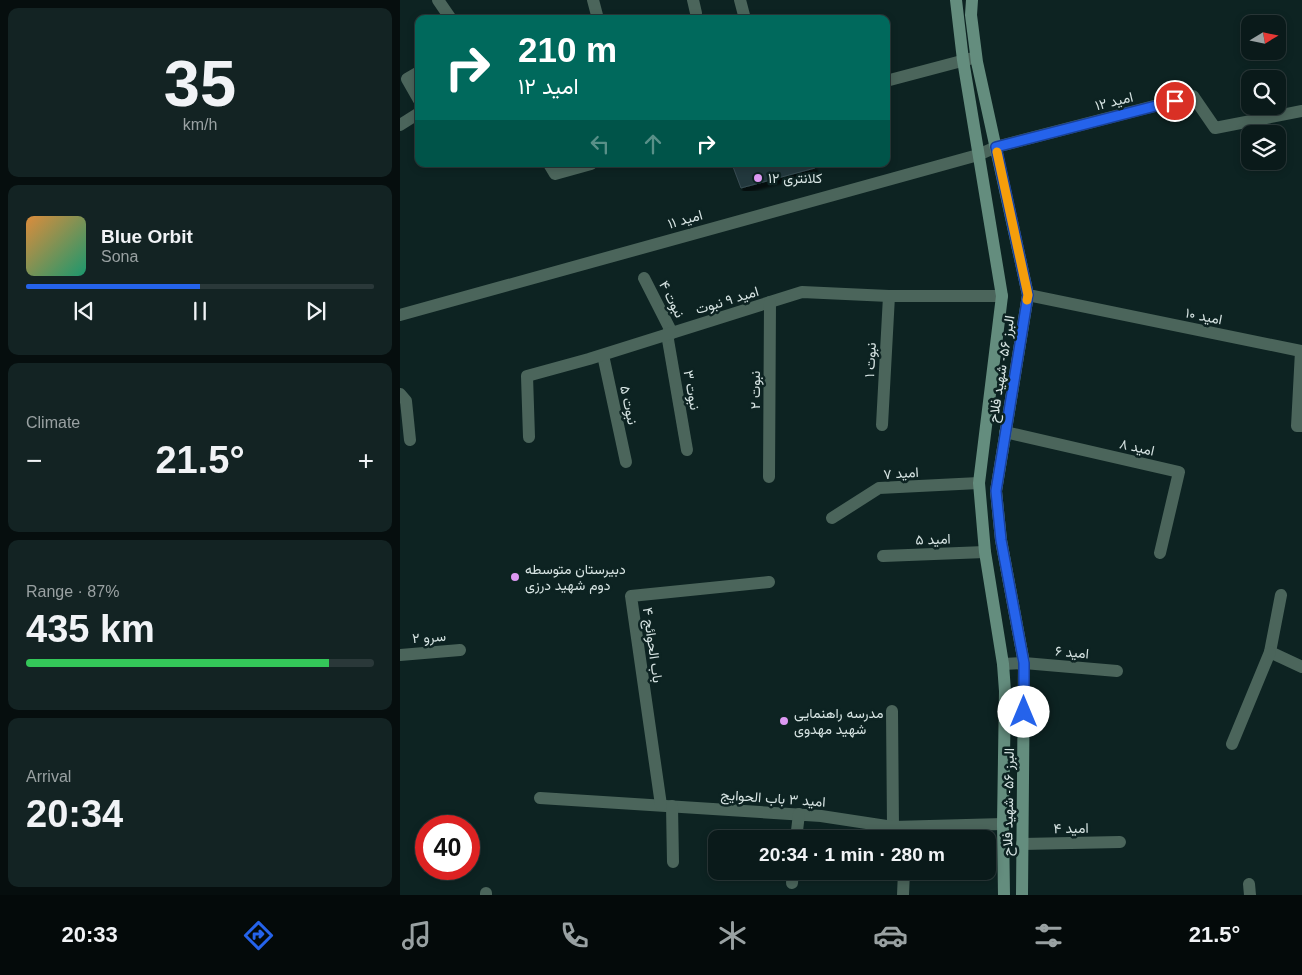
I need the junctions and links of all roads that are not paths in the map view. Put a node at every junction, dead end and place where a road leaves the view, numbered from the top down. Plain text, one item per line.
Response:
1 (438, 0) edge
2 (593, 0) edge
3 (740, 0) edge
4 (956, 0) edge
5 (972, 0) edge
6 (448, 15) edge
7 (597, 15) edge
8 (744, 15) edge
9 (976, 58) junction
10 (963, 60) junction
11 (415, 74) edge
12 (890, 80) edge
13 (415, 93) edge
14 (1302, 111) edge
15 (415, 115) edge
16 (400, 125) edge
17 (996, 147) junction
18 (978, 155) junction
19 (551, 167) edge
20 (580, 167) edge
21 (644, 278) dead end
22 (1028, 295) junction
23 (889, 296) junction
24 (1002, 296) junction
25 (770, 302) junction
26 (400, 315) edge
27 (670, 334) junction
28 (603, 354) junction
29 (400, 394) edge
30 (882, 426) dead end
31 (1300, 426) edge
32 (1006, 432) junction
33 (529, 437) dead end
34 (410, 440) dead end
35 (687, 450) dead end
36 (626, 462) dead end
37 (769, 477) dead end
38 (979, 483) junction
39 (832, 518) dead end
40 (986, 552) junction
41 (1160, 553) dead end
42 (883, 556) dead end
43 (768, 582) dead end
44 (1281, 594) dead end
45 (460, 650) dead end
46 (1270, 652) junction
47 (400, 655) edge
48 (1024, 663) junction
49 (1004, 664) junction
50 (1302, 667) edge
51 (1117, 671) dead end
52 (892, 711) dead end
53 (1232, 744) dead end
54 (540, 798) dead end
55 (667, 806) junction
56 (799, 814) junction
57 (1003, 824) junction
58 (893, 827) junction
59 (797, 830) edge
60 (900, 830) edge
61 (938, 830) edge
62 (1120, 842) dead end
63 (1022, 844) junction
64 (672, 862) dead end
65 (904, 880) edge
66 (903, 895) edge
67 (1004, 895) edge
68 (1022, 895) edge

1 - 6 street
2 - 7 street
3 - 8 street
4 - 10 street, البرز ۵۶- شهید فلاح
5 - 9 street, البرز ۵۶- شهید فلاح
9 - 10 street
9 - 17 street, البرز ۵۶- شهید فلاح
10 - 12 street
10 - 18 street, البرز ۵۶- شهید فلاح
11 - 13 street
14 - 17 street, امید ۱۲
15 - 16 street
17 - 18 street, امید ۱۲
17 - 22 street, البرز ۵۶- شهید فلاح
18 - 24 street, البرز ۵۶- شهید فلاح
18 - 26 street, امید ۱۱
19 - 20 street
21 - 27 street, نبوت ۴
22 - 31 street, امید ۱۰
22 - 32 street, البرز ۵۶- شهید فلاح
23 - 24 street, امید ۹ نبوت
23 - 25 street, امید ۹ نبوت
23 - 30 street, نبوت ۱
24 - 38 street, البرز ۵۶- شهید فلاح
25 - 27 street, امید ۹ نبوت
25 - 37 street, نبوت ۲
27 - 28 street, امید ۹ نبوت
27 - 35 street, نبوت ۳
28 - 33 street, امید ۹ نبوت
28 - 36 street, نبوت ۵
29 - 34 street
32 - 41 street, امید ۸
32 - 48 street, البرز ۵۶- شهید فلاح
38 - 39 street, امید ۷
38 - 40 street, البرز ۵۶- شهید فلاح
40 - 42 street, امید ۵
40 - 49 street, البرز ۵۶- شهید فلاح
43 - 55 street, باب الحوائج ۴
44 - 46 street
45 - 47 street, سرو ۲
46 - 50 street
46 - 53 street
48 - 49 street, امید ۶
48 - 51 street, امید ۶
48 - 63 street, البرز ۵۶- شهید فلاح
49 - 57 street, البرز ۵۶- شهید فلاح
52 - 58 street
54 - 55 street, امید ۳ باب الحوایج
55 - 56 street, امید ۳ باب الحوایج
55 - 64 street
56 - 58 street, امید ۳ باب الحوایج
56 - 59 street
57 - 61 street, امید ۳ باب الحوایج
57 - 67 street, البرز ۵۶- شهید فلاح
58 - 60 street, امید ۳ باب الحوایج
62 - 63 street, امید ۴
63 - 68 street, البرز ۵۶- شهید فلاح
65 - 66 street

